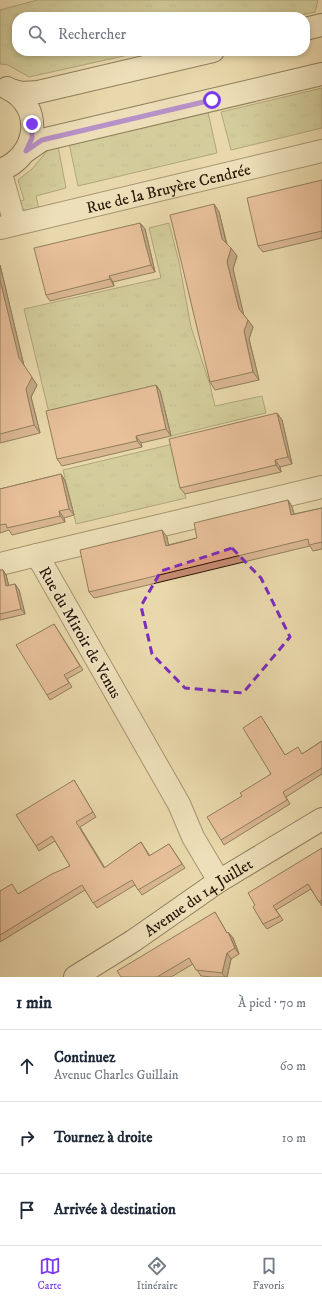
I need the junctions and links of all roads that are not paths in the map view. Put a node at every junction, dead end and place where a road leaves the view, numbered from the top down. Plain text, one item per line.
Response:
1 (322, 26) edge
2 (310, 28) edge
3 (192, 56) edge
4 (322, 74) edge
5 (5, 88) edge
6 (26, 151) junction
7 (322, 151) edge
8 (0, 170) edge
9 (7, 226) edge
10 (322, 487) edge
11 (37, 555) junction
12 (0, 564) edge
13 (322, 819) edge
14 (218, 881) junction
15 (75, 977) edge

1 - 2 street
3 - 5 street
4 - 6 street
5 - 6 street
6 - 8 street
7 - 9 street, Rue de la Bruyère Cendrée
8 - 9 street, Rue de la Bruyère Cendrée
10 - 11 street, Rue du Miroir de Venus
11 - 12 street
11 - 14 street, Rue du Miroir de Venus
13 - 14 street, Avenue du 14 Juillet
14 - 15 street, Avenue du 14 Juillet

